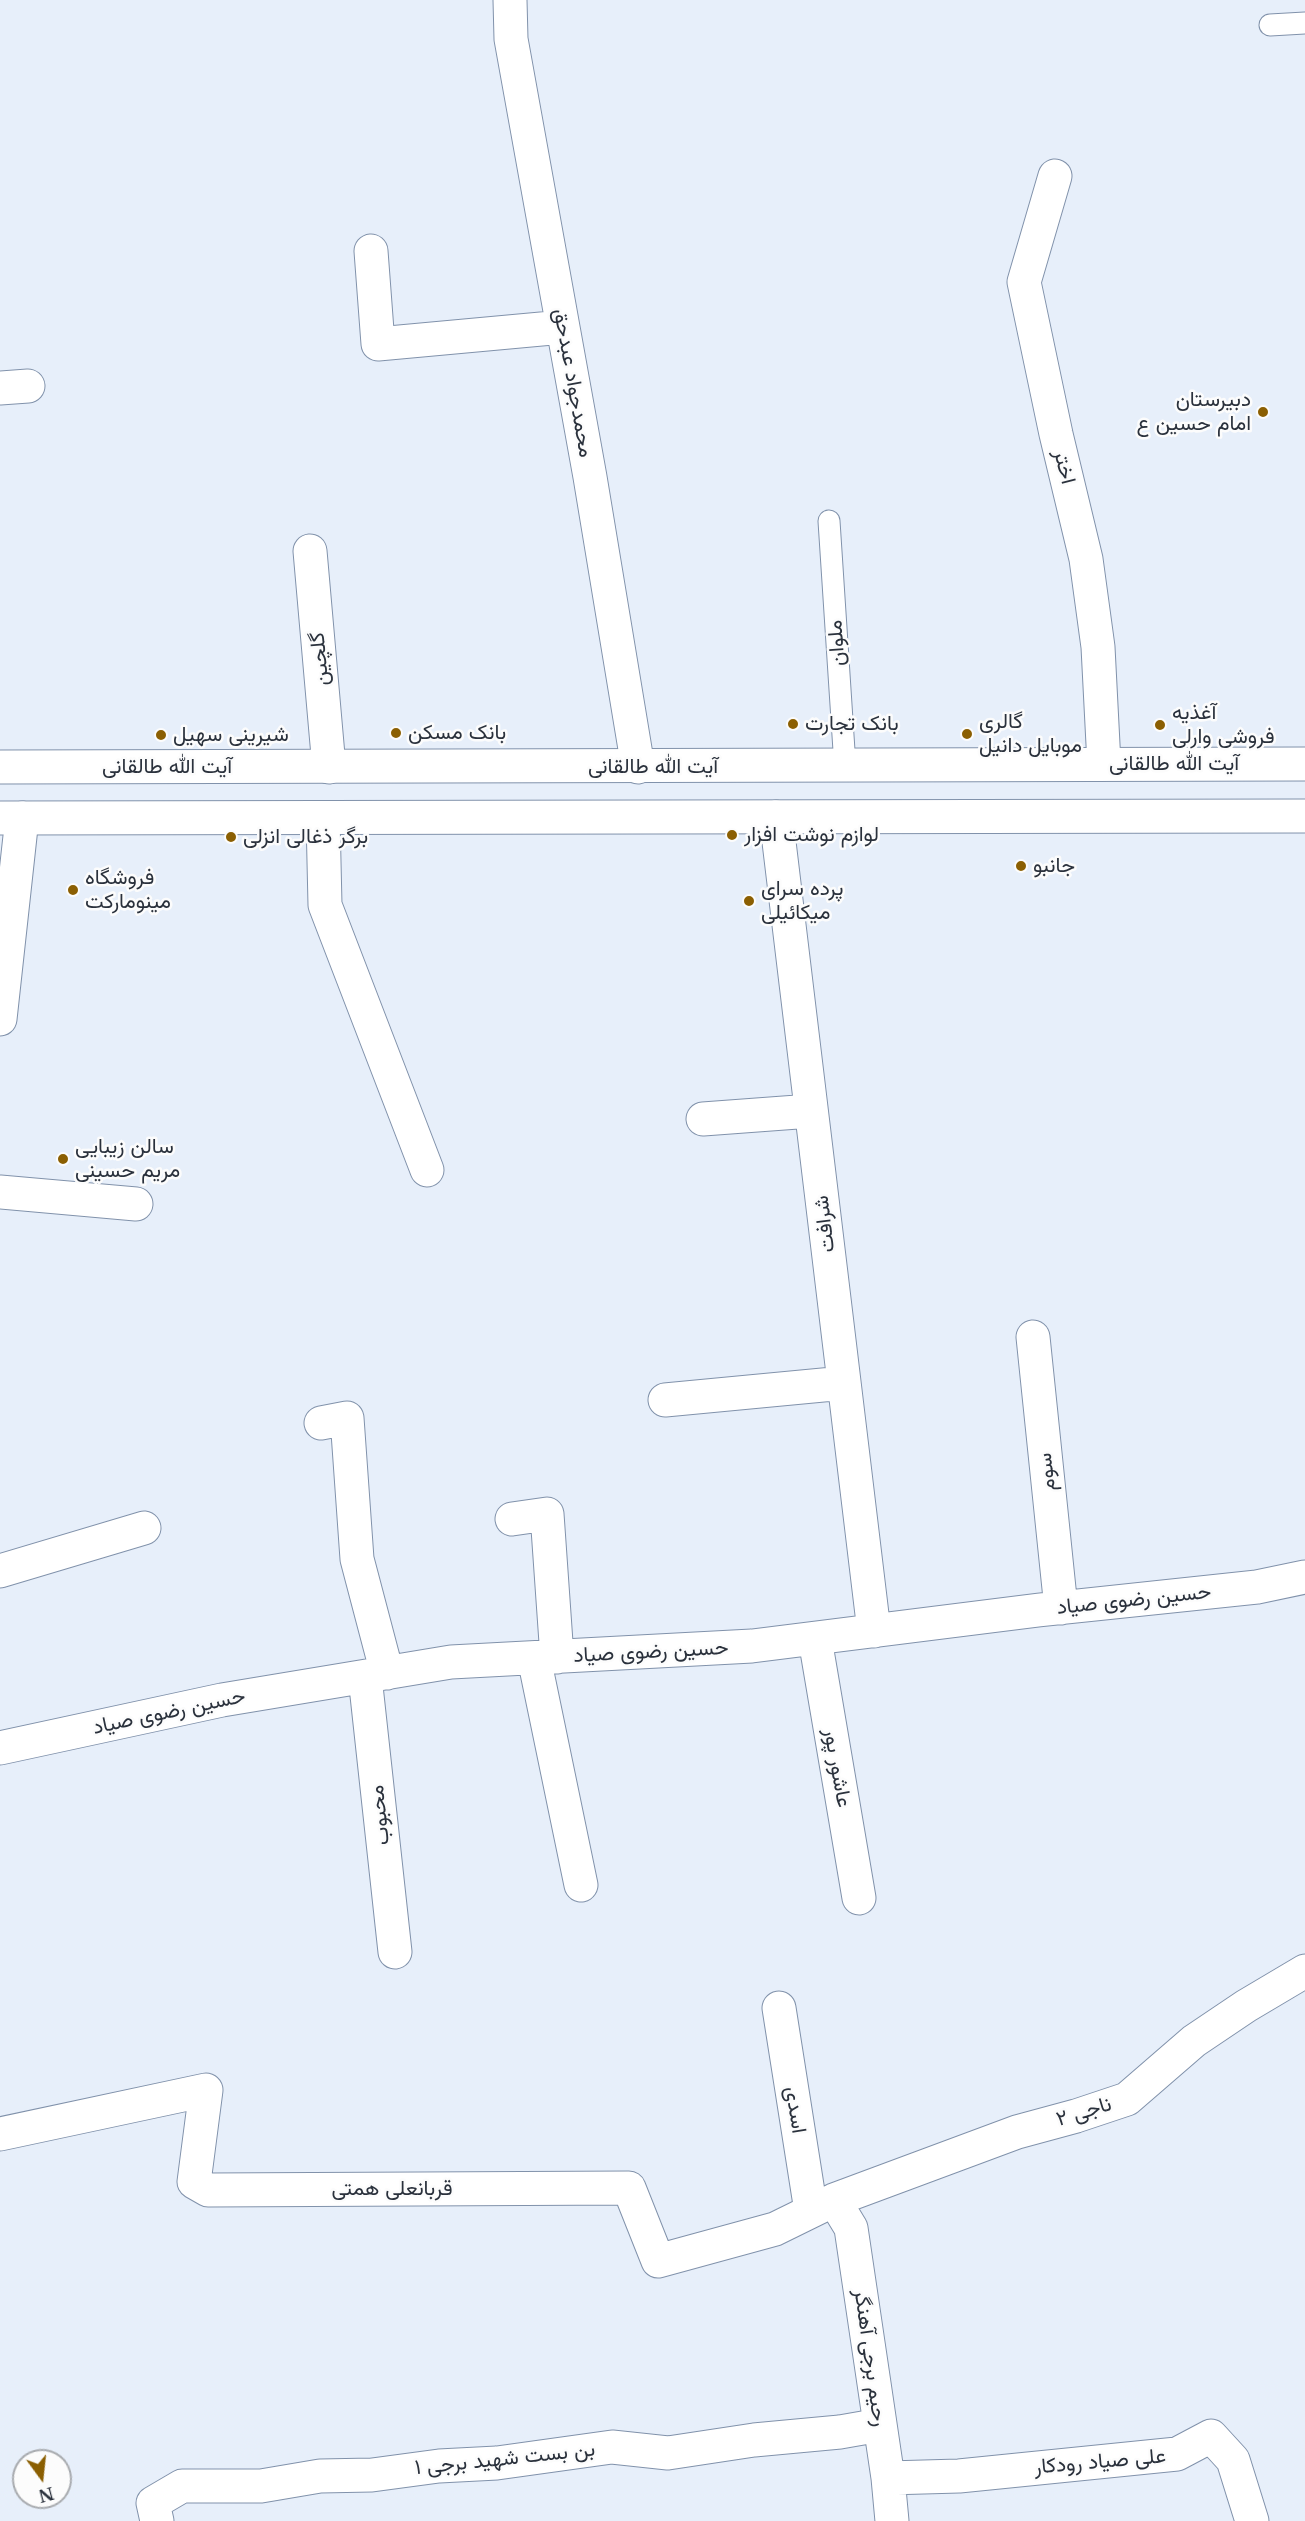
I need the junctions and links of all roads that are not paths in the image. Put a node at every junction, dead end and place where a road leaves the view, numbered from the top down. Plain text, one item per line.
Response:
1 (510, 0) edge
2 (1305, 23) edge
3 (1270, 25) dead end
4 (1055, 176) dead end
5 (371, 251) dead end
6 (563, 327) junction
7 (829, 521) dead end
8 (310, 551) dead end
9 (1104, 764) junction
10 (1305, 764) edge
11 (845, 766) junction
12 (0, 767) edge
13 (329, 767) junction
14 (638, 767) junction
15 (1305, 816) edge
16 (776, 817) junction
17 (11, 818) edge
18 (323, 818) junction
19 (0, 1019) edge
20 (811, 1111) junction
21 (703, 1119) dead end
22 (427, 1170) dead end
23 (0, 1192) edge
24 (136, 1204) dead end
25 (1033, 1337) dead end
26 (844, 1383) junction
27 (665, 1401) dead end
28 (321, 1423) dead end
29 (512, 1519) dead end
30 (144, 1528) dead end
31 (0, 1571) edge
32 (1305, 1577) edge
33 (1061, 1608) junction
34 (874, 1632) junction
35 (815, 1639) junction
36 (546, 1658) junction
37 (376, 1675) junction
38 (0, 1748) edge
39 (580, 1885) dead end
40 (860, 1898) dead end
41 (394, 1952) dead end
42 (1305, 1971) edge
43 (779, 2008) dead end
44 (0, 2134) edge
45 (823, 2206) junction
46 (880, 2425) junction
47 (888, 2478) junction
48 (157, 2521) edge
49 (892, 2521) edge
50 (1252, 2521) edge

1 - 6 street, محمدجواد عبدحق
2 - 3 lane
4 - 9 street, اختر
5 - 6 street
6 - 14 street, محمدجواد عبدحق
7 - 11 lane, ملوان
8 - 13 street, گلچین
9 - 10 street, آیت الله طالقانی
9 - 11 street, آیت الله طالقانی
11 - 14 street, آیت الله طالقانی
12 - 13 street, آیت الله طالقانی
13 - 14 street, آیت الله طالقانی
15 - 16 street
16 - 18 street
16 - 20 street, شرافت
17 - 18 street
17 - 19 street
18 - 22 street
20 - 21 street
20 - 26 street, شرافت
23 - 24 street
25 - 33 street, سوم
26 - 27 street
26 - 34 street, شرافت
28 - 37 street, محبوب
29 - 36 street
30 - 31 street
32 - 33 street, حسین رضوی صیاد
33 - 34 street, حسین رضوی صیاد
34 - 35 street, حسین رضوی صیاد
35 - 36 street, حسین رضوی صیاد
35 - 40 street, عاشور پور
36 - 37 street, حسین رضوی صیاد
36 - 39 street
37 - 38 street, حسین رضوی صیاد
37 - 41 street, محبوب
42 - 45 street, ناجی ۲
43 - 45 street, اسدی
44 - 45 street, قربانعلی همتی
45 - 46 street, رحیم برجی آهنگر
46 - 47 street, رحیم برجی آهنگر
46 - 48 street, بن بست شهید برجی ۱
47 - 49 street, رحیم برجی آهنگر
47 - 50 street, علی صیاد رودکار

